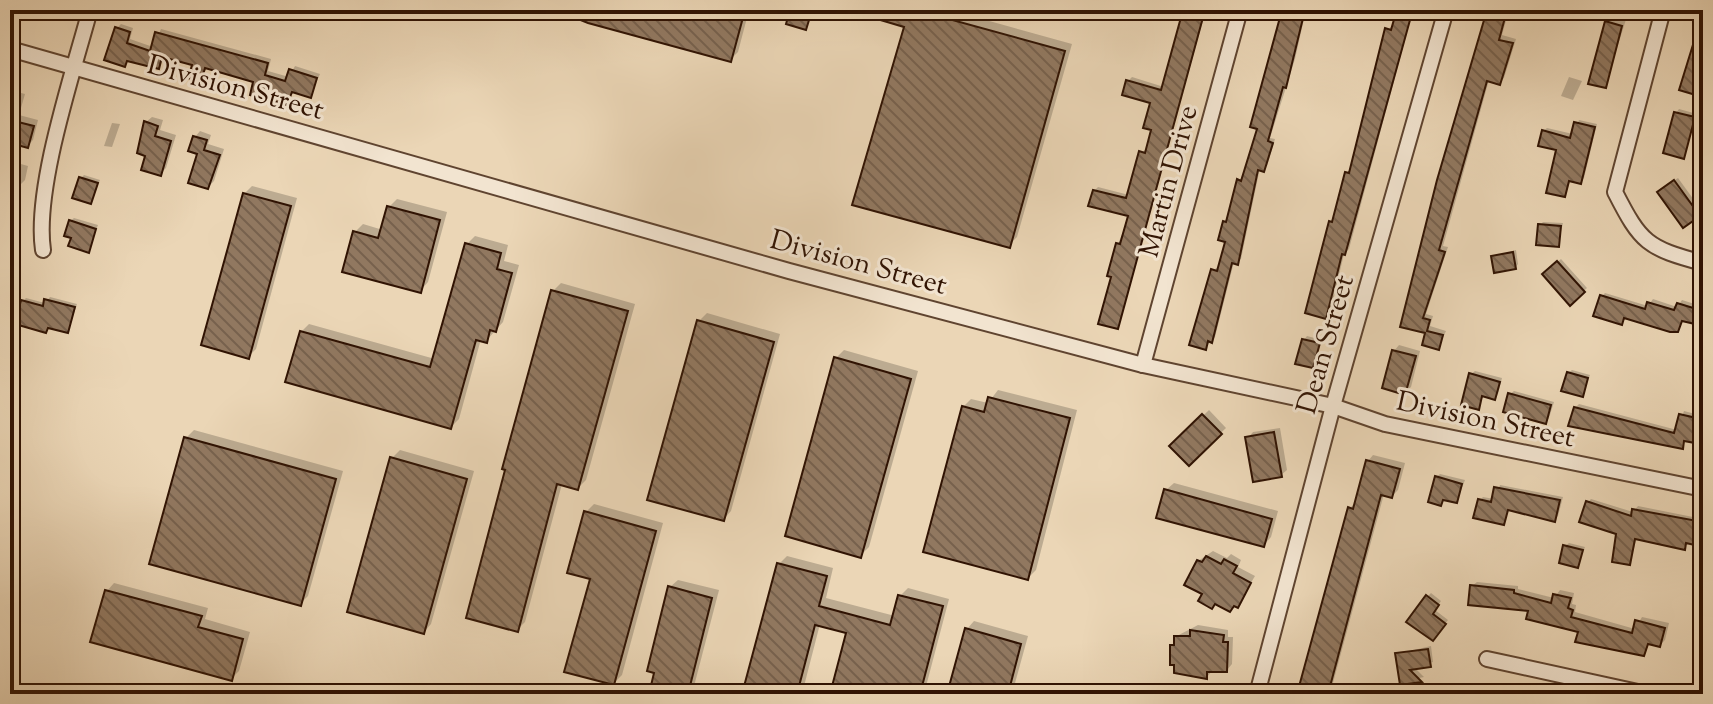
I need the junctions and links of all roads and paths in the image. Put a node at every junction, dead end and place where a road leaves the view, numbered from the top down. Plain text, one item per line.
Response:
1 (90, 10) edge
2 (1240, 10) edge
3 (1446, 10) edge
4 (1663, 10) edge
5 (10, 49) edge
6 (75, 68) junction
7 (43, 250) dead end
8 (1703, 263) edge
9 (1143, 365) junction
10 (1333, 406) junction
11 (1703, 489) edge
12 (1487, 659) dead end
13 (1257, 694) edge
14 (1647, 694) edge

1 - 6 street
2 - 9 street, Martin Drive
3 - 10 street, Dean Street
4 - 8 street
5 - 6 street, Division Street
6 - 7 street
6 - 9 street, Division Street
9 - 10 street, Division Street
10 - 11 street, Division Street
10 - 13 street, Dean Street
12 - 14 street

